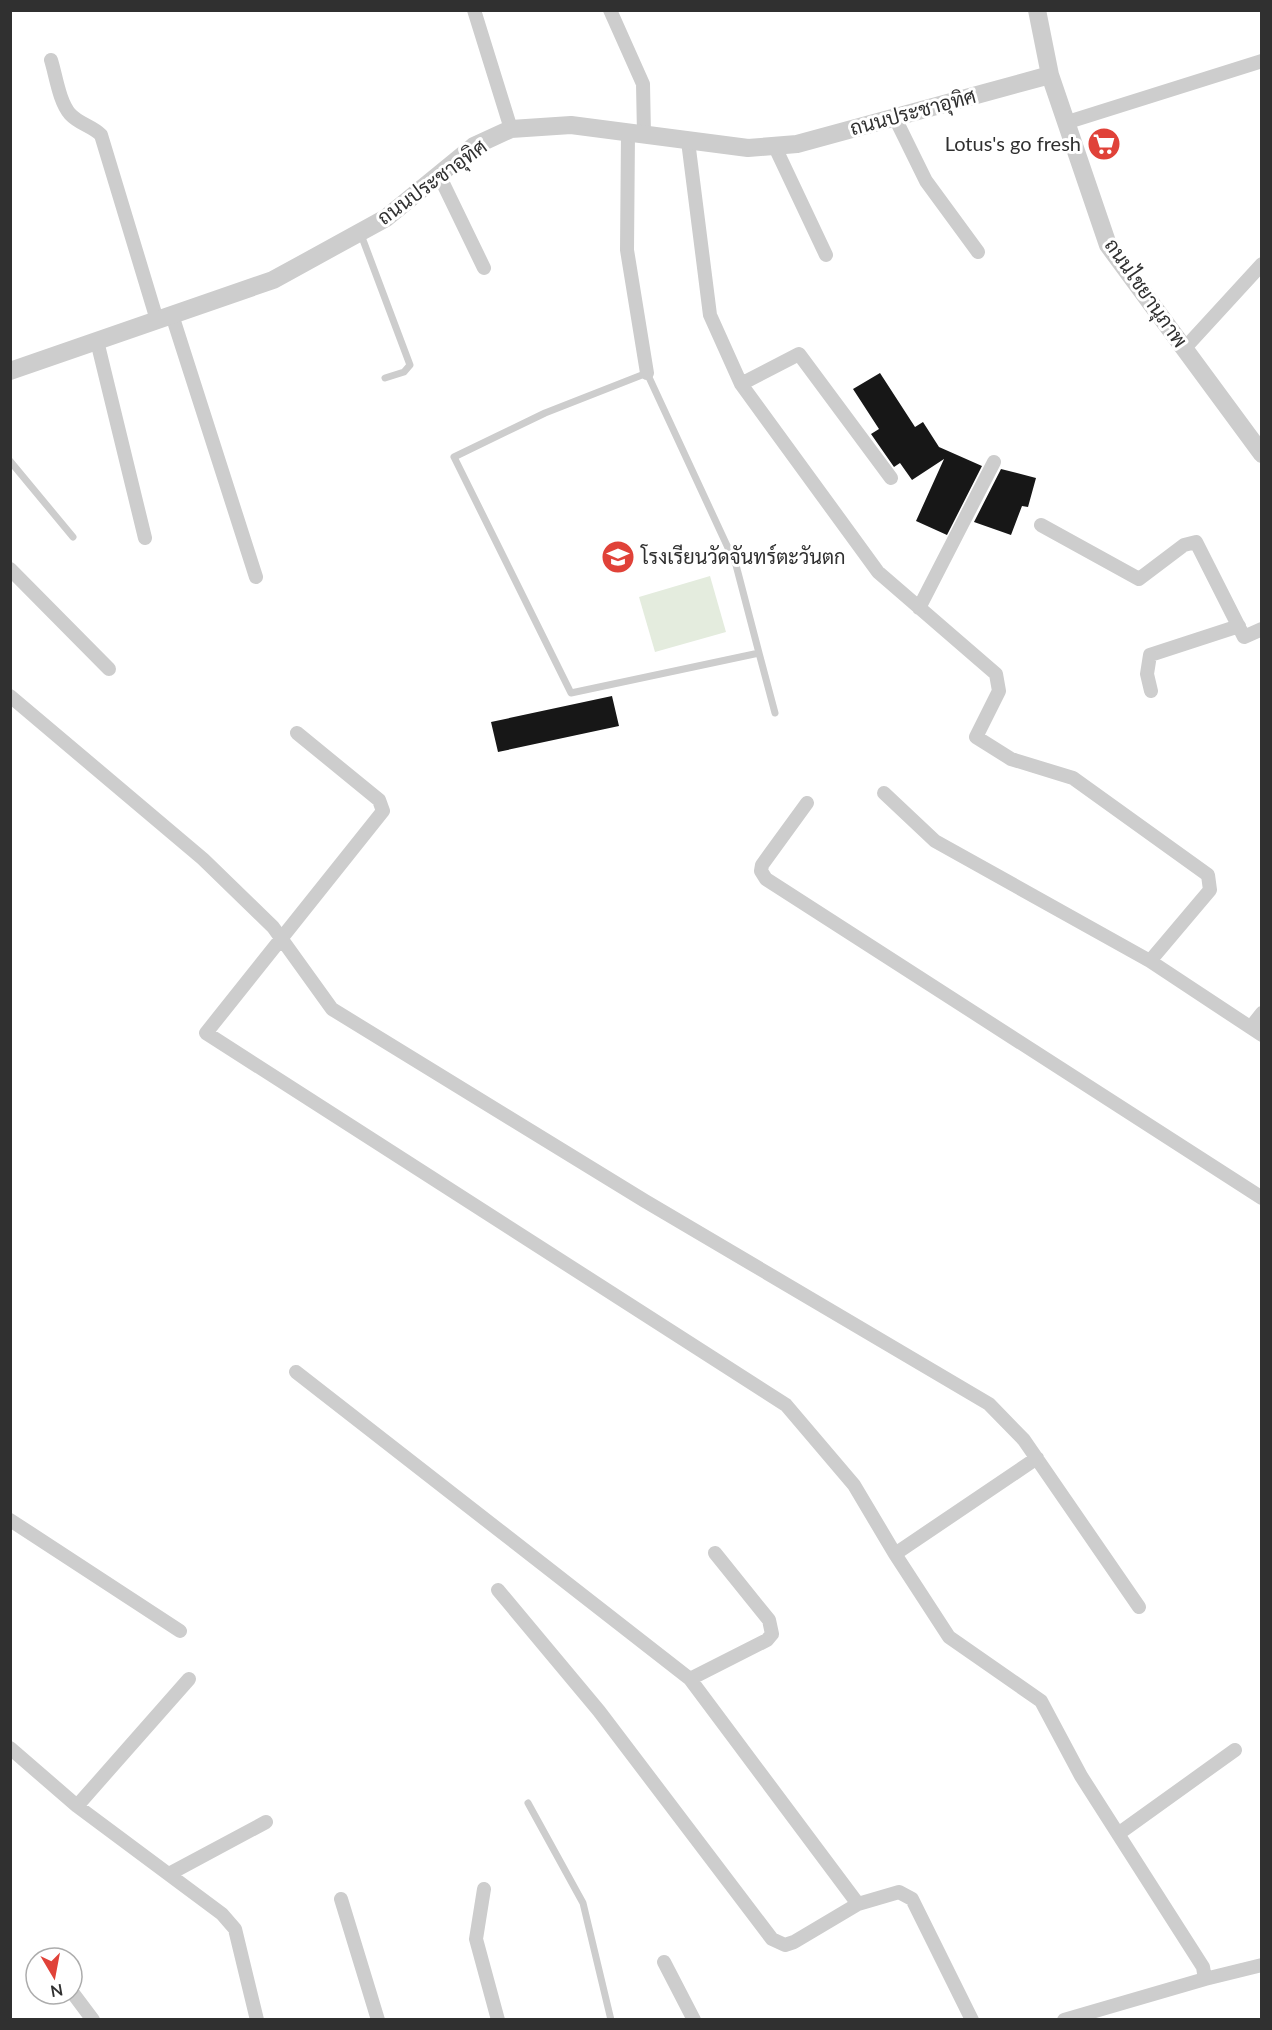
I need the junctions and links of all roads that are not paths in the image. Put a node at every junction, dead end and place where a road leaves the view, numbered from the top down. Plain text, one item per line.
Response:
1 (474, 10) edge
2 (610, 10) edge
3 (1037, 10) edge
4 (51, 60) dead end
5 (1260, 64) edge
6 (1050, 75) junction
7 (895, 118) junction
8 (1068, 122) junction
9 (511, 129) junction
10 (636, 134) junction
11 (688, 141) junction
12 (775, 147) junction
13 (439, 175) junction
14 (360, 232) junction
15 (978, 252) dead end
16 (826, 255) dead end
17 (1262, 264) edge
18 (484, 268) dead end
19 (164, 318) junction
20 (97, 341) junction
21 (1184, 349) junction
22 (10, 371) edge
23 (647, 373) junction
24 (385, 378) dead end
25 (741, 384) junction
26 (1262, 454) edge
27 (10, 461) edge
28 (994, 462) dead end
29 (891, 478) dead end
30 (1041, 525) dead end
31 (74, 537) dead end
32 (145, 538) dead end
33 (10, 569) edge
34 (256, 577) dead end
35 (919, 608) junction
36 (1239, 626) junction
37 (1262, 629) edge
38 (759, 652) junction
39 (109, 669) dead end
40 (1151, 691) dead end
41 (10, 696) edge
42 (775, 713) dead end
43 (297, 733) dead end
44 (884, 793) dead end
45 (807, 803) dead end
46 (282, 938) junction
47 (1150, 961) junction
48 (1262, 1013) edge
49 (1256, 1031) edge
50 (1262, 1198) edge
51 (296, 1372) dead end
52 (1037, 1458) junction
53 (10, 1520) edge
54 (715, 1553) dead end
55 (895, 1554) junction
56 (498, 1590) dead end
57 (1139, 1607) dead end
58 (180, 1631) dead end
59 (189, 1679) dead end
60 (690, 1679) junction
61 (10, 1748) edge
62 (1235, 1750) dead end
63 (528, 1803) dead end
64 (77, 1806) junction
65 (266, 1822) dead end
66 (1118, 1834) junction
67 (169, 1874) junction
68 (484, 1889) dead end
69 (341, 1899) dead end
70 (858, 1904) junction
71 (664, 1962) dead end
72 (1262, 1965) edge
73 (1205, 1978) junction
74 (83, 2006) edge
75 (93, 2019) edge
76 (257, 2019) edge
77 (378, 2019) edge
78 (498, 2019) edge
79 (611, 2019) edge
80 (694, 2019) edge
81 (972, 2019) edge
82 (1064, 2019) edge

1 - 9 street
2 - 10 street
3 - 6 street, ถนนไชยานุภาพ
4 - 19 street
5 - 8 street
6 - 7 street, ถนนประชาอุทิศ
6 - 8 street, ถนนไชยานุภาพ
7 - 12 street, ถนนประชาอุทิศ
7 - 15 street
8 - 21 street, ถนนไชยานุภาพ
9 - 10 street, ถนนประชาอุทิศ
9 - 13 street, ถนนประชาอุทิศ
10 - 11 street, ถนนประชาอุทิศ
10 - 23 street
11 - 12 street, ถนนประชาอุทิศ
11 - 25 street
12 - 16 street
13 - 14 street, ถนนประชาอุทิศ
13 - 18 street
14 - 19 street, ถนนประชาอุทิศ
14 - 24 lane
17 - 21 street
19 - 20 street, ถนนประชาอุทิศ
19 - 34 street
20 - 22 street, ถนนประชาอุทิศ
20 - 32 street
21 - 26 street, ถนนไชยานุภาพ
23 - 38 lane
23 - 38 lane
25 - 29 street
25 - 35 street
27 - 31 lane
28 - 35 street
30 - 36 street
33 - 39 street
35 - 47 street
36 - 37 street
36 - 40 street
38 - 42 lane
41 - 46 street
43 - 46 street
44 - 47 street
45 - 50 street
46 - 52 street
46 - 55 street
47 - 49 street
48 - 49 street
51 - 60 street
52 - 55 street
52 - 57 street
53 - 58 street
54 - 60 street
55 - 66 street
56 - 70 street
59 - 64 street
60 - 70 street
61 - 64 street
62 - 66 street
63 - 79 lane
64 - 67 street
65 - 67 street
66 - 73 street
67 - 76 street
68 - 78 street
69 - 77 street
70 - 81 street
71 - 80 street
72 - 73 street
73 - 82 street
74 - 75 street

